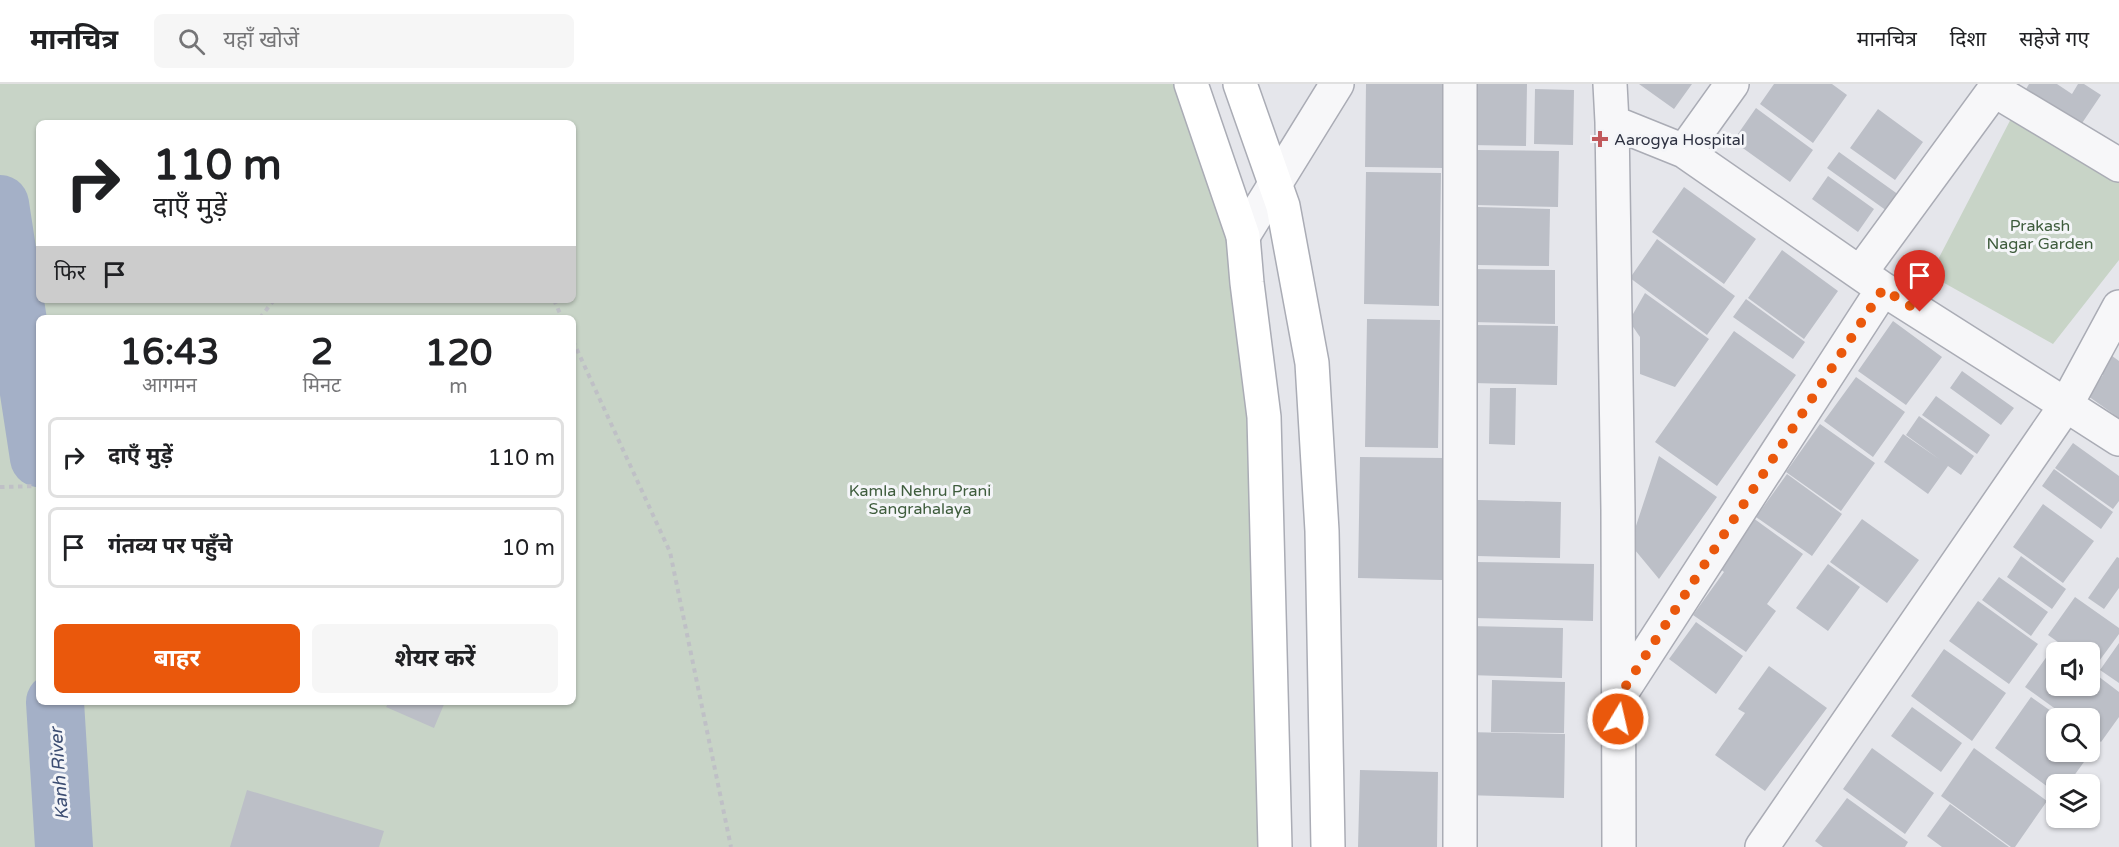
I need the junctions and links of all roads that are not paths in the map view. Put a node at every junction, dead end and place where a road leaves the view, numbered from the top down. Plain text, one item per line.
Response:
1 (1191, 84) edge
2 (1240, 84) edge
3 (1337, 84) edge
4 (1460, 84) edge
5 (1610, 84) edge
6 (1732, 84) edge
7 (1992, 86) edge
8 (1612, 122) junction
9 (1684, 150) junction
10 (2119, 165) edge
11 (1276, 181) junction
12 (1243, 236) junction
13 (1872, 281) junction
14 (2119, 307) edge
15 (2066, 405) junction
16 (2119, 439) edge
17 (1618, 698) junction
18 (1275, 847) edge
19 (1328, 847) edge
20 (1460, 847) edge
21 (1619, 847) edge
22 (1762, 847) edge

1 - 12 main road
2 - 11 main road
3 - 11 street
4 - 20 street
5 - 8 street
6 - 9 street
7 - 10 street
7 - 13 street
8 - 9 street
8 - 17 street
9 - 13 street
11 - 12 street
11 - 19 main road
12 - 18 main road
13 - 15 street
13 - 17 street
14 - 15 street
15 - 16 street
15 - 22 street
17 - 21 street

